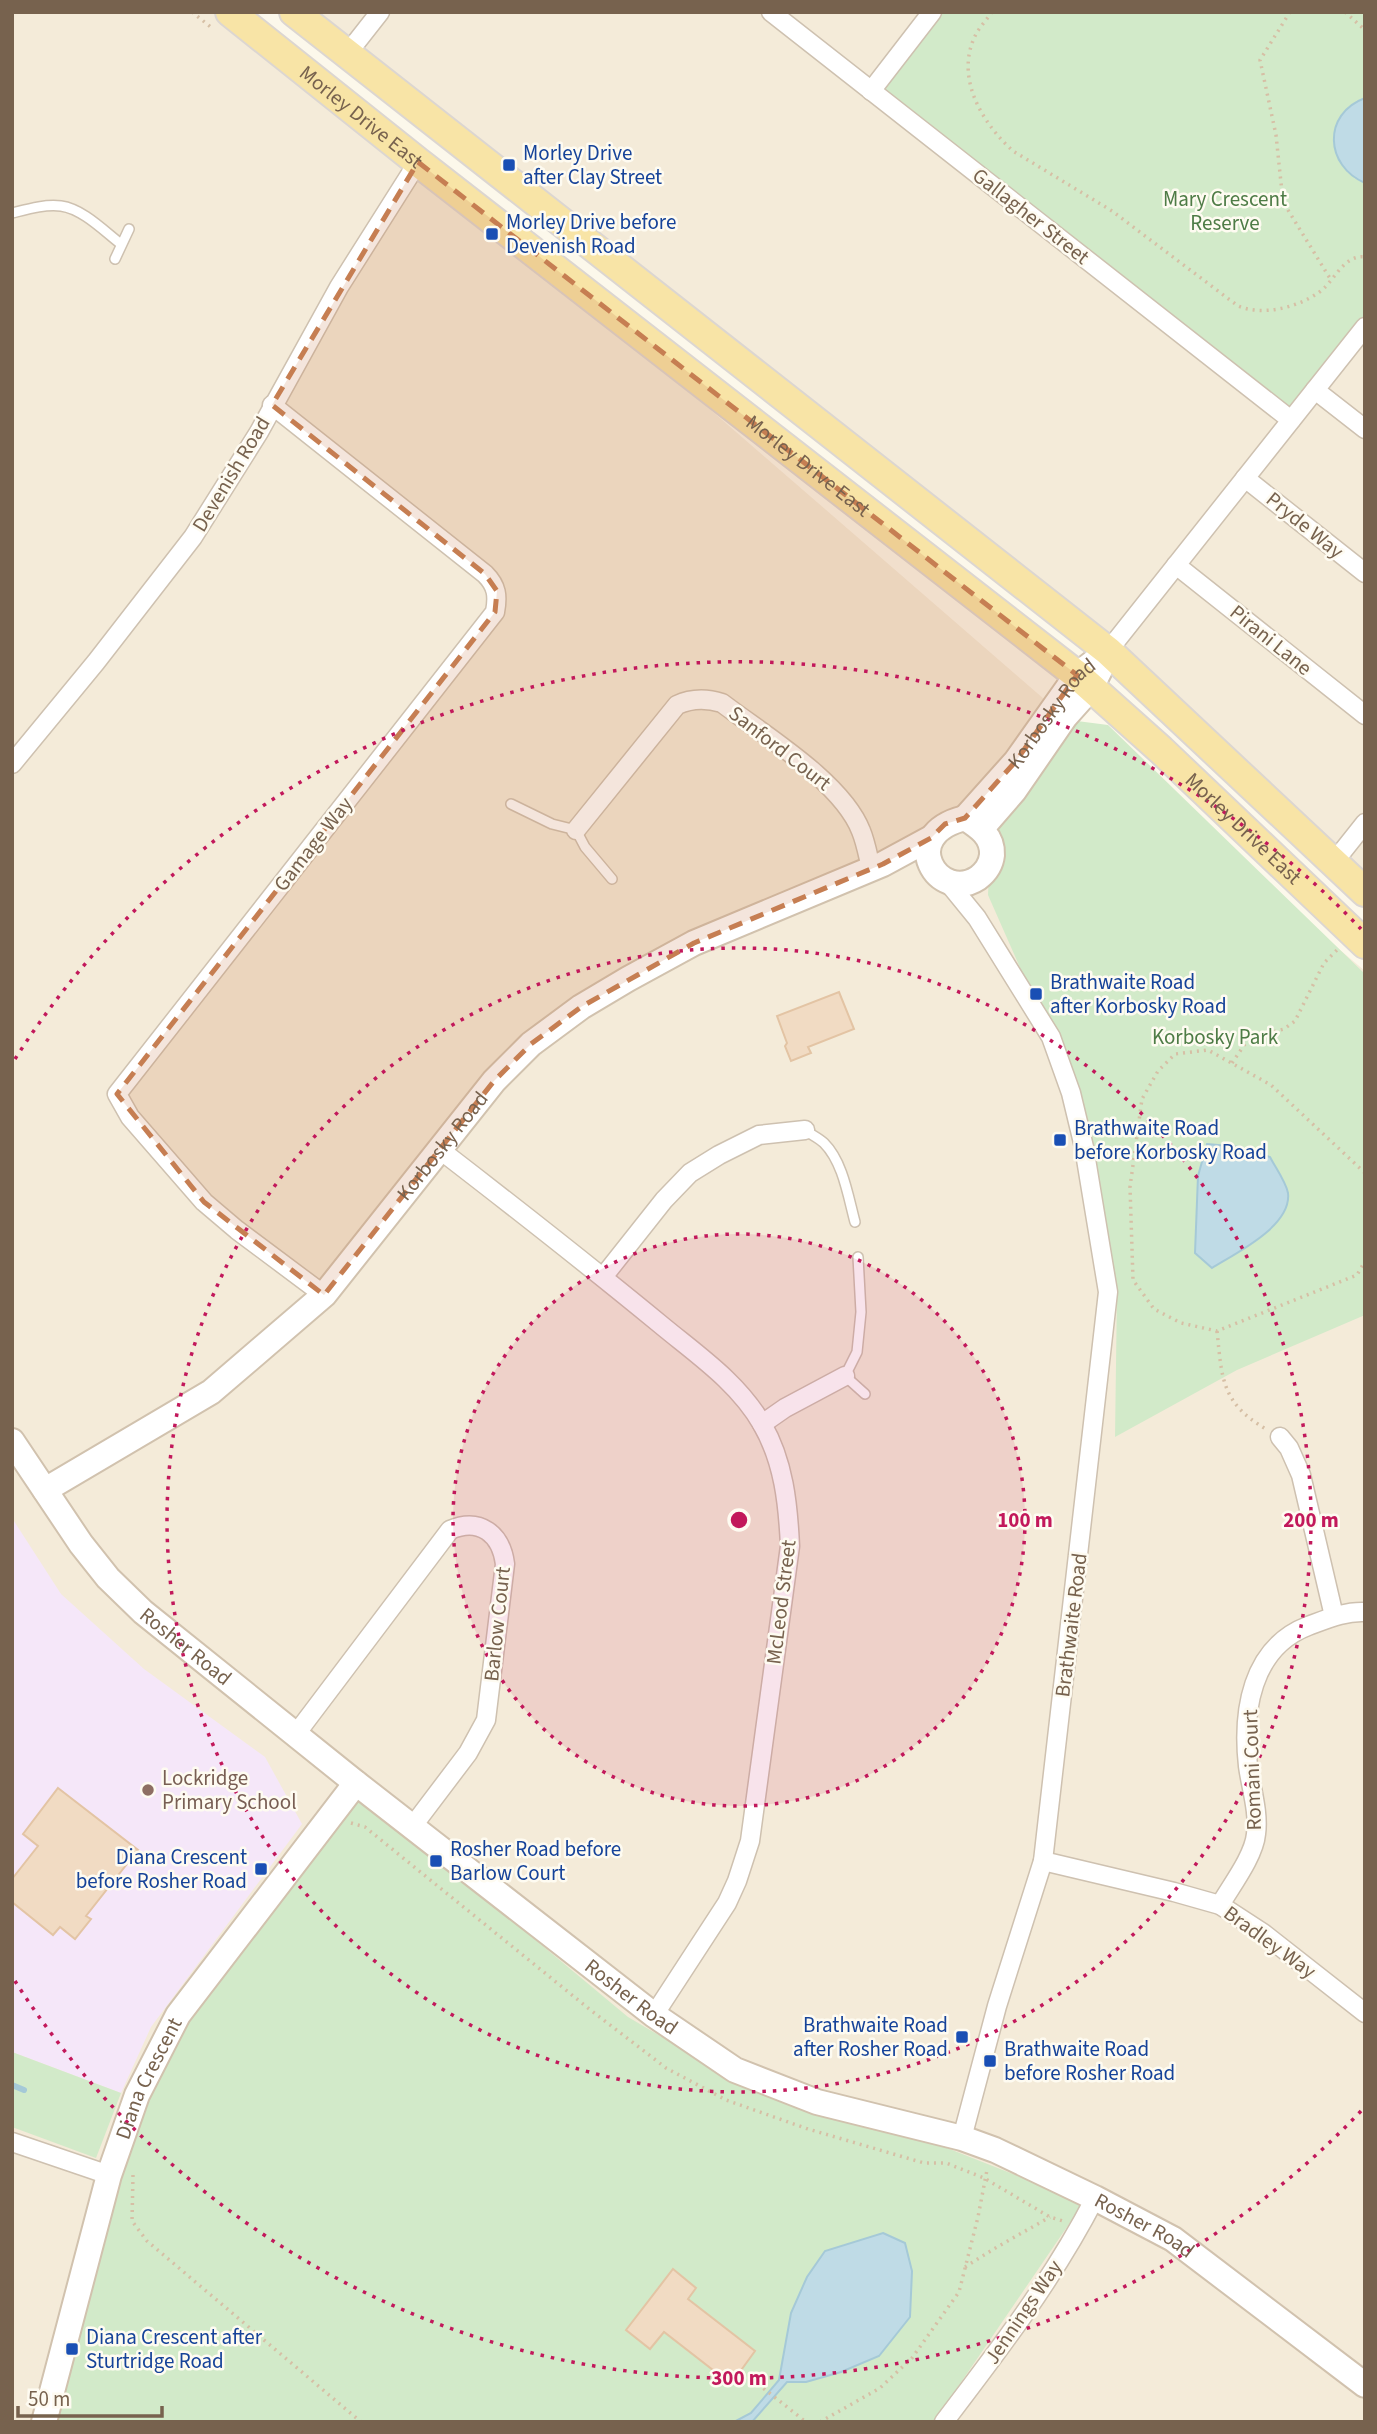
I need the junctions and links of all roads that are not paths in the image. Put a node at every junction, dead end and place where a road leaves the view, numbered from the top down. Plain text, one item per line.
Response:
1 (230, 12) edge
2 (294, 12) edge
3 (380, 12) edge
4 (771, 12) edge
5 (932, 12) edge
6 (347, 54) junction
7 (871, 91) junction
8 (418, 162) junction
9 (12, 213) edge
10 (130, 229) dead end
11 (121, 244) junction
12 (115, 259) dead end
13 (1365, 327) edge
14 (1315, 390) junction
15 (272, 405) junction
16 (1291, 421) junction
17 (1365, 429) edge
18 (1245, 478) junction
19 (1177, 565) junction
20 (1365, 573) edge
21 (1108, 651) junction
22 (1084, 682) junction
23 (1365, 715) edge
24 (12, 764) edge
25 (511, 804) dead end
26 (973, 823) junction
27 (1365, 823) edge
28 (576, 830) junction
29 (931, 838) junction
30 (1334, 862) junction
31 (877, 866) junction
32 (942, 878) junction
33 (612, 879) dead end
34 (975, 880) junction
35 (1365, 892) edge
36 (977, 918) junction
37 (1355, 943) edge
38 (804, 1130) joint
39 (439, 1149) junction
40 (855, 1222) dead end
41 (858, 1257) dead end
42 (603, 1277) junction
43 (324, 1295) junction
44 (845, 1376) junction
45 (865, 1394) dead end
46 (762, 1424) junction
47 (1280, 1437) road end
48 (12, 1441) edge
49 (45, 1490) junction
50 (1365, 1612) edge
51 (1334, 1616) junction
52 (296, 1734) junction
53 (356, 1783) junction
54 (412, 1827) junction
55 (1043, 1861) junction
56 (1220, 1905) junction
57 (1365, 2013) edge
58 (654, 2015) junction
59 (962, 2138) junction
60 (12, 2142) edge
61 (108, 2175) junction
62 (1095, 2198) junction
63 (1365, 2385) edge
64 (44, 2422) edge
65 (944, 2422) edge

1 - 8 main road, Morley Drive East
2 - 6 main road, Morley Drive East
3 - 6 street
4 - 7 street, Gallagher Street
5 - 7 street
6 - 21 main road, Morley Drive East
7 - 16 street, Gallagher Street
8 - 15 street, Devenish Road
8 - 22 main road, Morley Drive East
9 - 11 lane
10 - 11 lane
11 - 12 lane
13 - 14 street
14 - 16 street
14 - 17 street
15 - 24 street, Devenish Road
15 - 43 street, Gamage Way
16 - 18 street
18 - 19 street
18 - 20 street, Pryde Way
19 - 21 street
19 - 23 street, Pirani Lane
21 - 22 street, Korbosky Road
21 - 30 main road, Morley Drive East
22 - 26 street, Korbosky Road
22 - 37 main road, Morley Drive East
25 - 28 lane
26 - 29 street
26 - 34 street
27 - 30 street
28 - 31 street, Sanford Court
28 - 33 lane
29 - 31 street, Korbosky Road
29 - 32 street
30 - 35 main road, Morley Drive East
31 - 32 street
31 - 39 street, Korbosky Road
32 - 34 street
32 - 36 street, Brathwaite Road
34 - 36 street, Brathwaite Road
36 - 55 street, Brathwaite Road
38 - 40 lane
38 - 42 street
39 - 42 street, McLeod Street
39 - 43 street, Korbosky Road
41 - 44 lane
42 - 46 street, McLeod Street
43 - 49 street, Korbosky Road
44 - 45 lane
44 - 46 street
46 - 58 street, McLeod Street
47 - 51 street
48 - 49 street, Rosher Road
49 - 52 street, Rosher Road
50 - 51 street, Romani Court
51 - 56 street, Romani Court
52 - 53 street, Rosher Road
52 - 54 street, Barlow Court
53 - 54 street, Rosher Road
53 - 61 street, Diana Crescent
54 - 58 street, Rosher Road
55 - 56 street, Bradley Way
55 - 59 street, Brathwaite Road
56 - 57 street, Bradley Way
58 - 59 street, Rosher Road
59 - 62 street, Rosher Road
60 - 61 street
61 - 64 street, Diana Crescent
62 - 63 street, Rosher Road
62 - 65 street, Jennings Way

